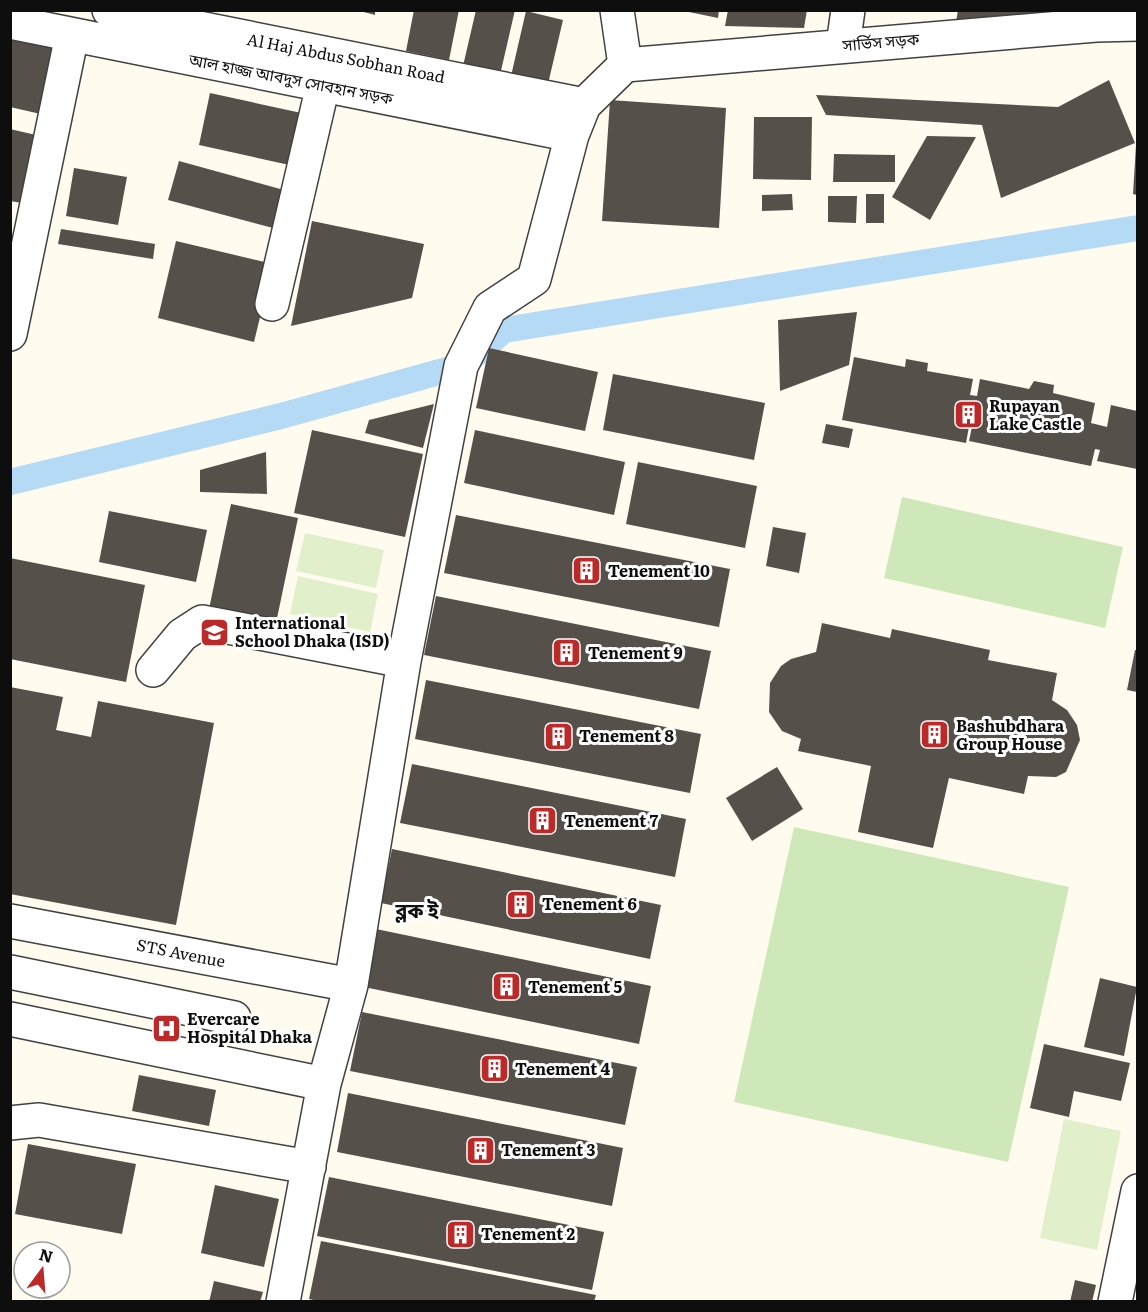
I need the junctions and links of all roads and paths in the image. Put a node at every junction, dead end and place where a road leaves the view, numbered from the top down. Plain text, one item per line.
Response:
1 (109, 10) edge
2 (617, 10) edge
3 (848, 10) edge
4 (1096, 18) edge
5 (10, 22) edge
6 (1137, 24) edge
7 (72, 34) junction
8 (843, 45) junction
9 (625, 65) junction
10 (323, 85) junction
11 (584, 105) junction
12 (572, 135) junction
13 (272, 304) dead end
14 (10, 334) edge
15 (404, 661) junction
16 (153, 670) dead end
17 (10, 921) edge
18 (10, 972) edge
19 (351, 985) junction
20 (234, 1018) dead end
21 (10, 1019) edge
22 (324, 1084) junction
23 (10, 1123) edge
24 (309, 1167) junction
25 (1137, 1191) edge
26 (283, 1302) edge
27 (1115, 1302) edge

1 - 11 street, Al Haj Abdus Sobhan Road
2 - 9 street
3 - 8 street
4 - 6 street, সার্ভিস সড়ক
4 - 8 street, সার্ভিস সড়ক
5 - 7 street, আল হাজ্জ আবদুস সোবহান সড়ক
7 - 10 street, আল হাজ্জ আবদুস সোবহান সড়ক
7 - 14 street
8 - 9 street, সার্ভিস সড়ক
9 - 11 street
10 - 12 street, আল হাজ্জ আবদুস সোবহান সড়ক
10 - 13 street
11 - 12 street
12 - 15 street
15 - 16 street
15 - 19 street
17 - 19 street, STS Avenue
18 - 20 street
19 - 22 street
21 - 22 street
22 - 24 street
23 - 24 street
24 - 26 street
25 - 27 street

